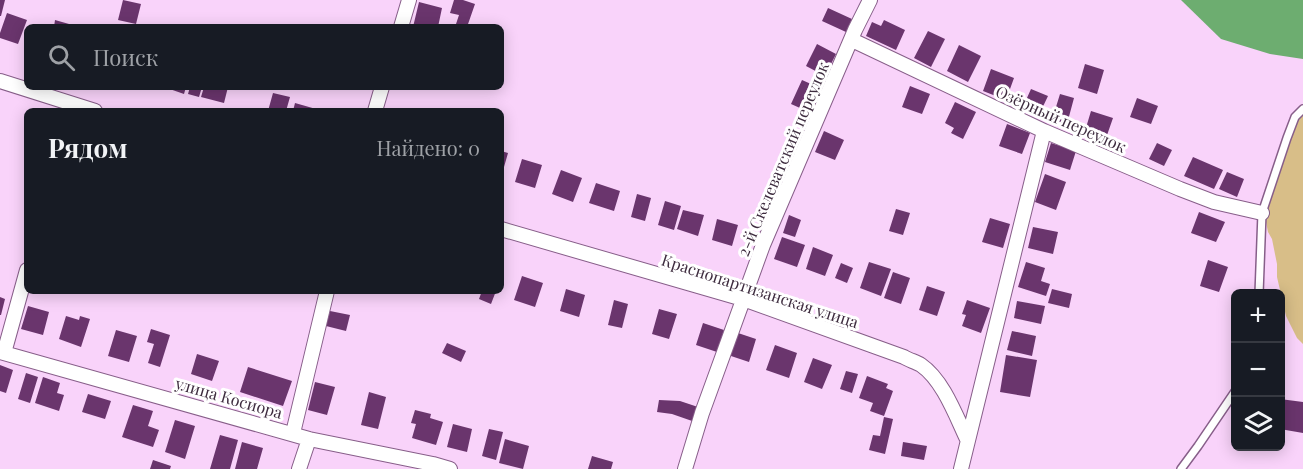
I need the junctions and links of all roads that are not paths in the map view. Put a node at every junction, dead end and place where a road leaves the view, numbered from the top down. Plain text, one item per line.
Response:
1 (409, 0) edge
2 (870, 0) edge
3 (402, 24) edge
4 (852, 40) junction
5 (0, 81) edge
6 (24, 90) edge
7 (24, 90) edge
8 (381, 90) edge
9 (73, 108) edge
10 (376, 108) edge
11 (1303, 109) edge
12 (1044, 130) junction
13 (1262, 213) junction
14 (504, 231) edge
15 (24, 280) edge
16 (1259, 289) edge
17 (326, 294) edge
18 (743, 299) junction
19 (2, 352) edge
20 (1231, 397) edge
21 (293, 433) junction
22 (309, 439) junction
23 (967, 439) junction
24 (298, 469) edge
25 (450, 469) edge
26 (685, 469) edge
27 (961, 469) edge
28 (1181, 469) edge

1 - 3 street
2 - 4 street, 2-й Скелеватский переулок
4 - 12 street, Озёрный переулок
4 - 18 street, 2-й Скелеватский переулок
5 - 6 street
7 - 9 street
8 - 10 street
11 - 13 lane
12 - 13 street, Озёрный переулок
12 - 23 street
13 - 16 lane
14 - 18 street, Краснопартизанская улица
15 - 19 street
17 - 21 street
18 - 23 street, Краснопартизанская улица
18 - 26 street, 2-й Скелеватский переулок
19 - 21 street, улица Косиора
20 - 28 lane
21 - 22 street, улица Косиора
22 - 24 street
22 - 25 street, улица Косиора
23 - 27 street

